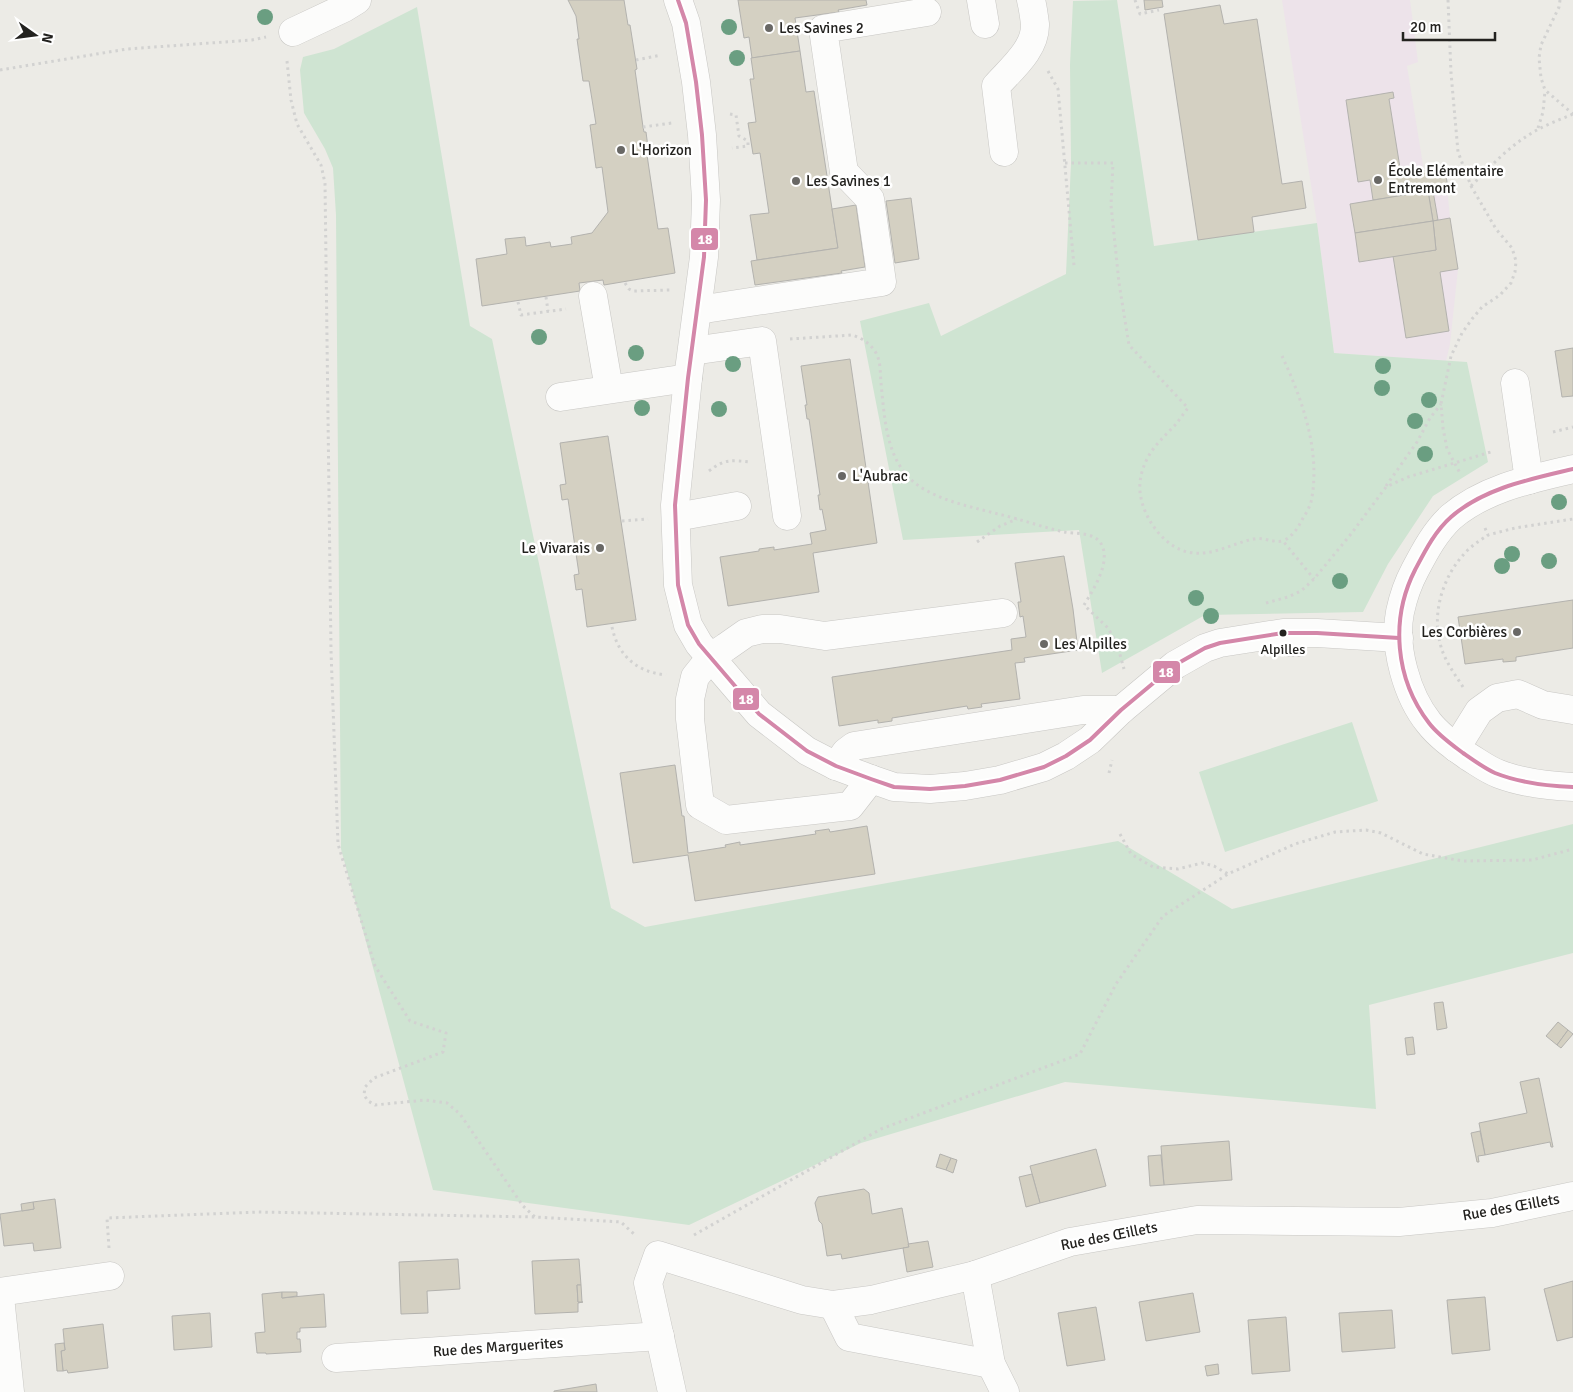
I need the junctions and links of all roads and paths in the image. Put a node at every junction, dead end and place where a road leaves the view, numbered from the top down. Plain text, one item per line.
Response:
1 (357, 0) edge
2 (678, 0) edge
3 (1031, 0) edge
4 (1135, 0) edge
5 (1448, 0) edge
6 (1560, 0) edge
7 (1159, 10) dead end
8 (927, 12) dead end
9 (293, 32) junction
10 (1032, 42) junction
11 (0, 70) edge
12 (1545, 90) junction
13 (722, 114) dead end
14 (1573, 114) edge
15 (1538, 129) junction
16 (733, 147) dead end
17 (1004, 152) dead end
18 (1066, 163) junction
19 (1471, 186) junction
20 (1074, 266) dead end
21 (625, 283) dead end
22 (546, 297) dead end
23 (594, 300) joint
24 (699, 300) junction
25 (518, 302) dead end
26 (548, 311) junction
27 (762, 341) junction
28 (692, 351) junction
29 (1282, 356) dead end
30 (688, 378) junction
31 (1515, 383) dead end
32 (609, 390) junction
33 (560, 396) dead end
34 (1442, 404) junction
35 (1573, 427) edge
36 (1524, 441) junction
37 (1454, 464) junction
38 (780, 466) junction
39 (1573, 469) edge
40 (704, 476) dead end
41 (1529, 480) junction
42 (1465, 482) dead end
43 (1386, 487) junction
44 (737, 506) dead end
45 (787, 516) dead end
46 (676, 517) junction
47 (1018, 519) junction
48 (1573, 519) edge
49 (1481, 520) dead end
50 (1488, 535) junction
51 (1284, 541) junction
52 (977, 542) dead end
53 (1314, 579) junction
54 (1264, 604) dead end
55 (1003, 613) dead end
56 (612, 627) dead end
57 (1399, 638) junction
58 (703, 667) junction
59 (1131, 702) junction
60 (1573, 710) edge
61 (1480, 711) junction
62 (1456, 748) junction
63 (836, 766) junction
64 (870, 779) junction
65 (1573, 787) edge
66 (1120, 834) dead end
67 (1573, 850) edge
68 (1228, 874) junction
69 (1573, 1196) edge
70 (535, 1217) junction
71 (658, 1255) junction
72 (110, 1276) joint
73 (975, 1276) junction
74 (0, 1292) edge
75 (0, 1297) edge
76 (833, 1306) junction
77 (660, 1336) junction
78 (336, 1358) dead end
79 (991, 1364) junction
80 (10, 1392) edge
81 (672, 1392) edge
82 (1005, 1392) edge

1 - 9 street
2 - 24 street
3 - 10 street
4 - 7 path
5 - 19 path
6 - 12 path
8 - 24 street
9 - 11 path
9 - 70 path
10 - 17 street
10 - 18 path
12 - 14 path
12 - 15 path
13 - 16 path
14 - 15 path
15 - 19 path
18 - 20 path
18 - 51 path
19 - 34 path
21 - 24 path
22 - 26 path
23 - 26 path
23 - 32 street
24 - 28 street
25 - 26 path
27 - 28 street
27 - 38 street
27 - 47 path
28 - 30 street
29 - 51 path
30 - 32 street
30 - 46 street
31 - 36 street
32 - 33 street
34 - 37 path
34 - 43 path
35 - 36 path
36 - 37 path
36 - 41 street
37 - 42 path
37 - 43 path
38 - 40 path
38 - 45 street
39 - 41 street
41 - 57 street
43 - 53 path
44 - 46 street
46 - 58 street
47 - 52 path
47 - 59 path
48 - 50 path
49 - 50 path
50 - 61 path
51 - 53 path
53 - 54 path
55 - 58 street
56 - 58 path
57 - 59 street
57 - 62 street
58 - 63 street
58 - 64 street
59 - 63 street
59 - 64 street
60 - 61 street
61 - 62 street
62 - 65 street
63 - 64 street
66 - 68 path
67 - 68 path
68 - 71 path
69 - 73 street, Rue des Œillets
70 - 71 path
70 - 72 path
71 - 76 street, Rue des Œillets
71 - 77 street
72 - 74 street
73 - 76 street, Rue des Œillets
73 - 79 street
75 - 80 street
76 - 79 street
77 - 78 street, Rue des Marguerites
77 - 81 street
79 - 82 street

